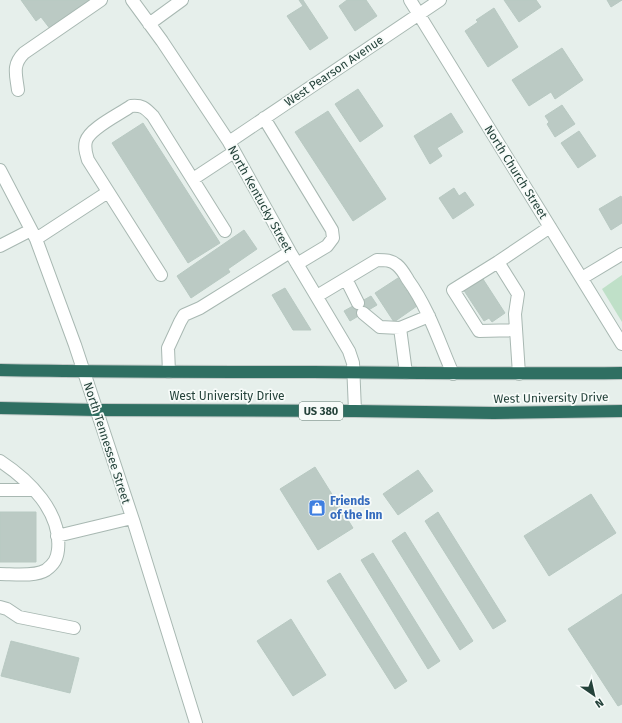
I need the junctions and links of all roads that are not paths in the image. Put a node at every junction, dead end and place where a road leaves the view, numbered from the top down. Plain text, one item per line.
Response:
1 (102, 0) edge
2 (132, 0) edge
3 (182, 0) edge
4 (410, 0) edge
5 (440, 0) edge
6 (419, 14) junction
7 (149, 24) junction
8 (18, 90) dead end
9 (264, 118) junction
10 (231, 147) junction
11 (0, 170) edge
12 (193, 179) junction
13 (4, 188) edge
14 (108, 192) junction
15 (550, 227) junction
16 (225, 231) dead end
17 (34, 235) junction
18 (0, 246) edge
19 (290, 252) junction
20 (622, 254) edge
21 (498, 262) junction
22 (297, 264) junction
23 (161, 275) dead end
24 (582, 278) junction
25 (346, 279) junction
26 (317, 296) junction
27 (430, 316) junction
28 (400, 328) junction
29 (516, 330) junction
30 (622, 344) edge
31 (0, 370) edge
32 (84, 372) junction
33 (169, 372) junction
34 (354, 372) junction
35 (406, 373) junction
36 (622, 373) edge
37 (453, 374) junction
38 (519, 374) junction
39 (0, 408) edge
40 (97, 410) junction
41 (355, 411) junction
42 (622, 411) edge
43 (0, 461) edge
44 (0, 490) edge
45 (34, 490) junction
46 (132, 518) junction
47 (58, 536) junction
48 (0, 574) edge
49 (0, 607) edge
50 (74, 628) dead end
51 (196, 723) edge

1 - 8 street
2 - 7 street, North Kentucky Street
3 - 7 street
4 - 6 street, North Church Street
5 - 6 street, West Pearson Avenue
6 - 9 street, West Pearson Avenue
6 - 15 street, North Church Street
7 - 10 street, North Kentucky Street
9 - 10 street, West Pearson Avenue
9 - 22 street
10 - 12 street, West Pearson Avenue
10 - 19 street, North Kentucky Street
11 - 13 street, North Tennessee Street
12 - 14 street
12 - 16 street
13 - 17 street, North Tennessee Street
14 - 17 street
14 - 23 street
15 - 21 street
15 - 24 street, North Church Street
17 - 18 street
17 - 32 street, North Tennessee Street
19 - 22 street, North Kentucky Street
19 - 33 street
20 - 24 street
21 - 29 street
21 - 29 street
22 - 26 street, North Kentucky Street
24 - 30 street, North Church Street
25 - 26 street
25 - 27 street
25 - 28 street
26 - 34 street, North Kentucky Street
27 - 28 street
27 - 37 street
28 - 35 street
29 - 38 street
31 - 32 highway, West University Drive
32 - 33 highway, West University Drive
32 - 40 street, North Tennessee Street
33 - 34 highway, West University Drive
34 - 35 highway, West University Drive
34 - 41 street, North Kentucky Street
35 - 37 highway, West University Drive
36 - 38 highway, West University Drive
37 - 38 highway, West University Drive
39 - 40 highway, West University Drive / US 380
40 - 41 highway, West University Drive / US 380
40 - 46 street, North Tennessee Street
41 - 42 highway, West University Drive / US 380
43 - 45 street
44 - 45 street
45 - 47 street
46 - 47 street
46 - 51 street, North Tennessee Street
47 - 48 street
49 - 50 street

